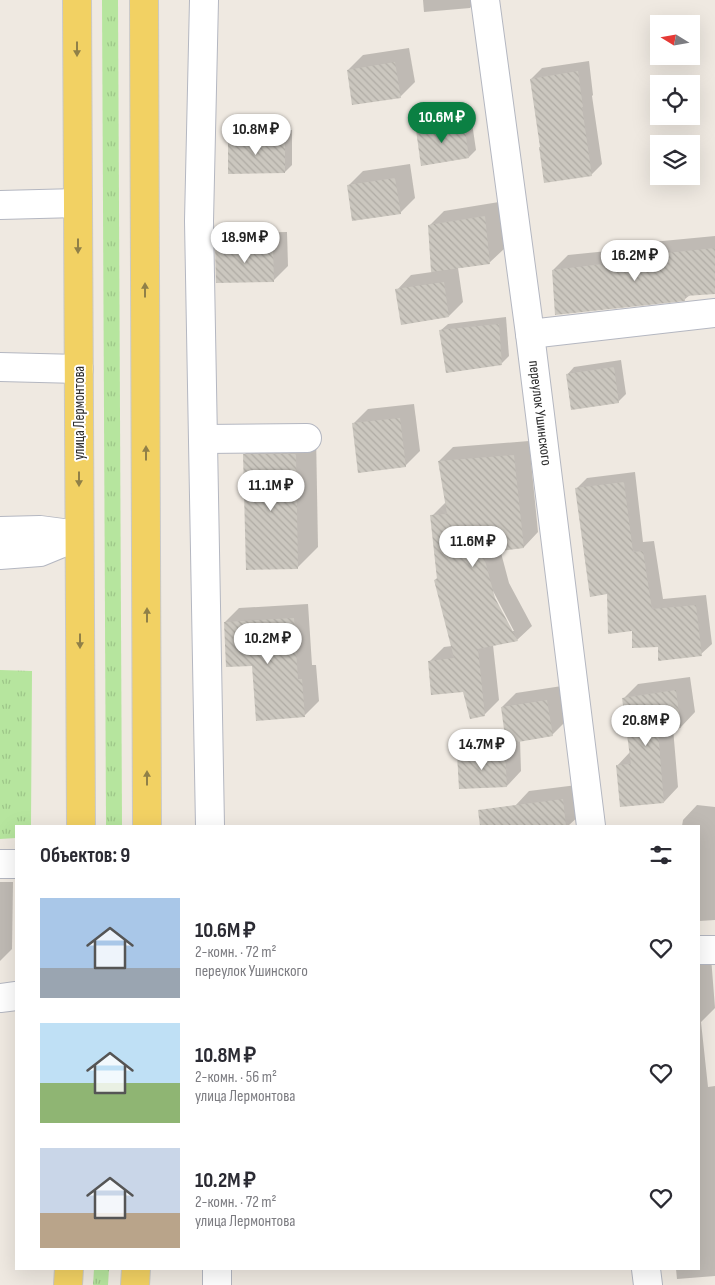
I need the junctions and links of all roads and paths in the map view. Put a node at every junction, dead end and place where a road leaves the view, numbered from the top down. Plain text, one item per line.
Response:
1 (77, 0) edge
2 (144, 0) edge
3 (204, 0) edge
4 (485, 0) edge
5 (78, 203) junction
6 (0, 205) edge
7 (715, 313) edge
8 (530, 334) junction
9 (0, 367) edge
10 (79, 369) junction
11 (308, 438) dead end
12 (204, 439) junction
13 (0, 532) edge
14 (79, 536) junction
15 (0, 555) edge
16 (81, 825) edge
17 (147, 825) edge
18 (210, 825) edge
19 (591, 825) edge
20 (0, 864) edge
21 (15, 864) edge
22 (700, 950) edge
23 (715, 950) edge
24 (15, 996) edge
25 (0, 998) edge
26 (69, 1270) edge
27 (136, 1270) edge
28 (217, 1270) edge
29 (646, 1270) edge
30 (68, 1285) edge
31 (135, 1285) edge
32 (217, 1285) edge
33 (648, 1285) edge

1 -> 5 main road, улица Лермонтова
17 -> 2 main road
3 - 12 street
4 - 8 street, переулок Ушинского
5 - 6 street
5 -> 10 main road, улица Лермонтова
7 - 8 street
8 - 19 street, переулок Ушинского
9 - 10 street
10 -> 14 main road, улица Лермонтова
11 - 12 street
12 - 18 street
13 - 14 street
14 - 15 street
14 -> 16 main road, улица Лермонтова
20 - 21 street
22 - 23 street
24 - 25 street
26 - 30 main road
27 - 31 main road
28 - 32 street
29 - 33 street

